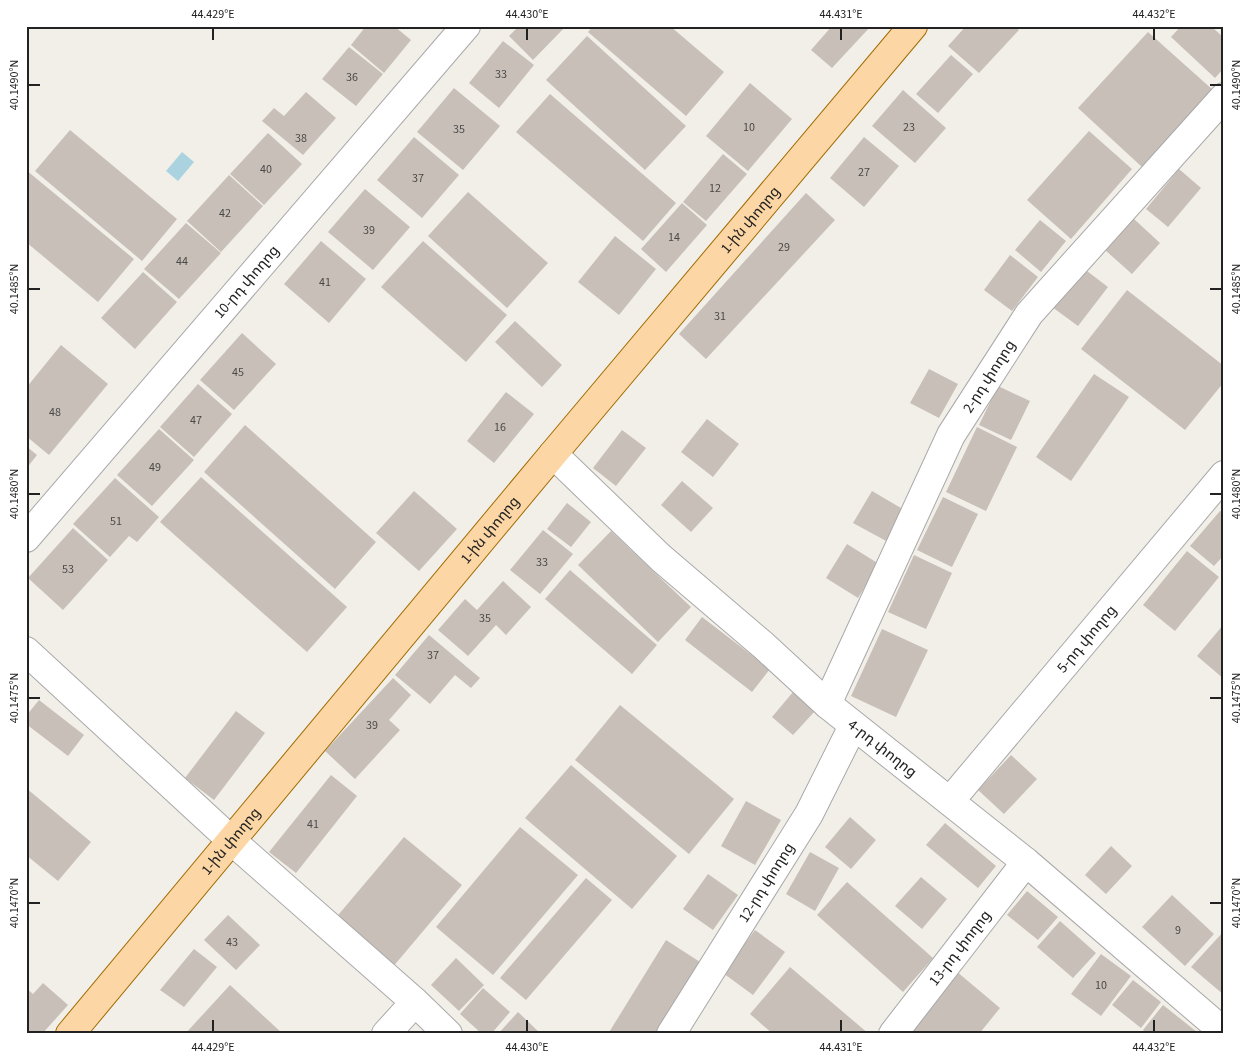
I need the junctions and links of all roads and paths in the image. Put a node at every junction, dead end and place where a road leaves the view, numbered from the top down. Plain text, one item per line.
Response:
1 (466, 26) edge
2 (913, 26) edge
3 (1224, 97) edge
4 (553, 454) junction
5 (1224, 475) edge
6 (26, 538) edge
7 (26, 651) edge
8 (827, 704) junction
9 (853, 726) junction
10 (950, 801) junction
11 (232, 841) junction
12 (1026, 862) junction
13 (415, 1002) junction
14 (1224, 1032) edge
15 (70, 1034) edge
16 (386, 1034) edge
17 (448, 1034) edge
18 (671, 1034) edge
19 (893, 1034) edge

1 - 6 street, 10-րդ փողոց
2 - 4 main road, 1-ին փողոց
3 - 8 street, 2-րդ փողոց
4 - 8 street, 4-րդ փողոց
4 - 11 main road, 1-ին փողոց
5 - 10 street, 5-րդ փողոց
7 - 11 street
8 - 9 street, 4-րդ փողոց
9 - 10 street, 4-րդ փողոց
9 - 18 street, 12-րդ փողոց
10 - 12 street, 4-րդ փողոց
11 - 13 street
11 - 15 main road, 1-ին փողոց
12 - 14 street, 4-րդ փողոց
12 - 19 street, 13-րդ փողոց
13 - 16 street
13 - 17 street

